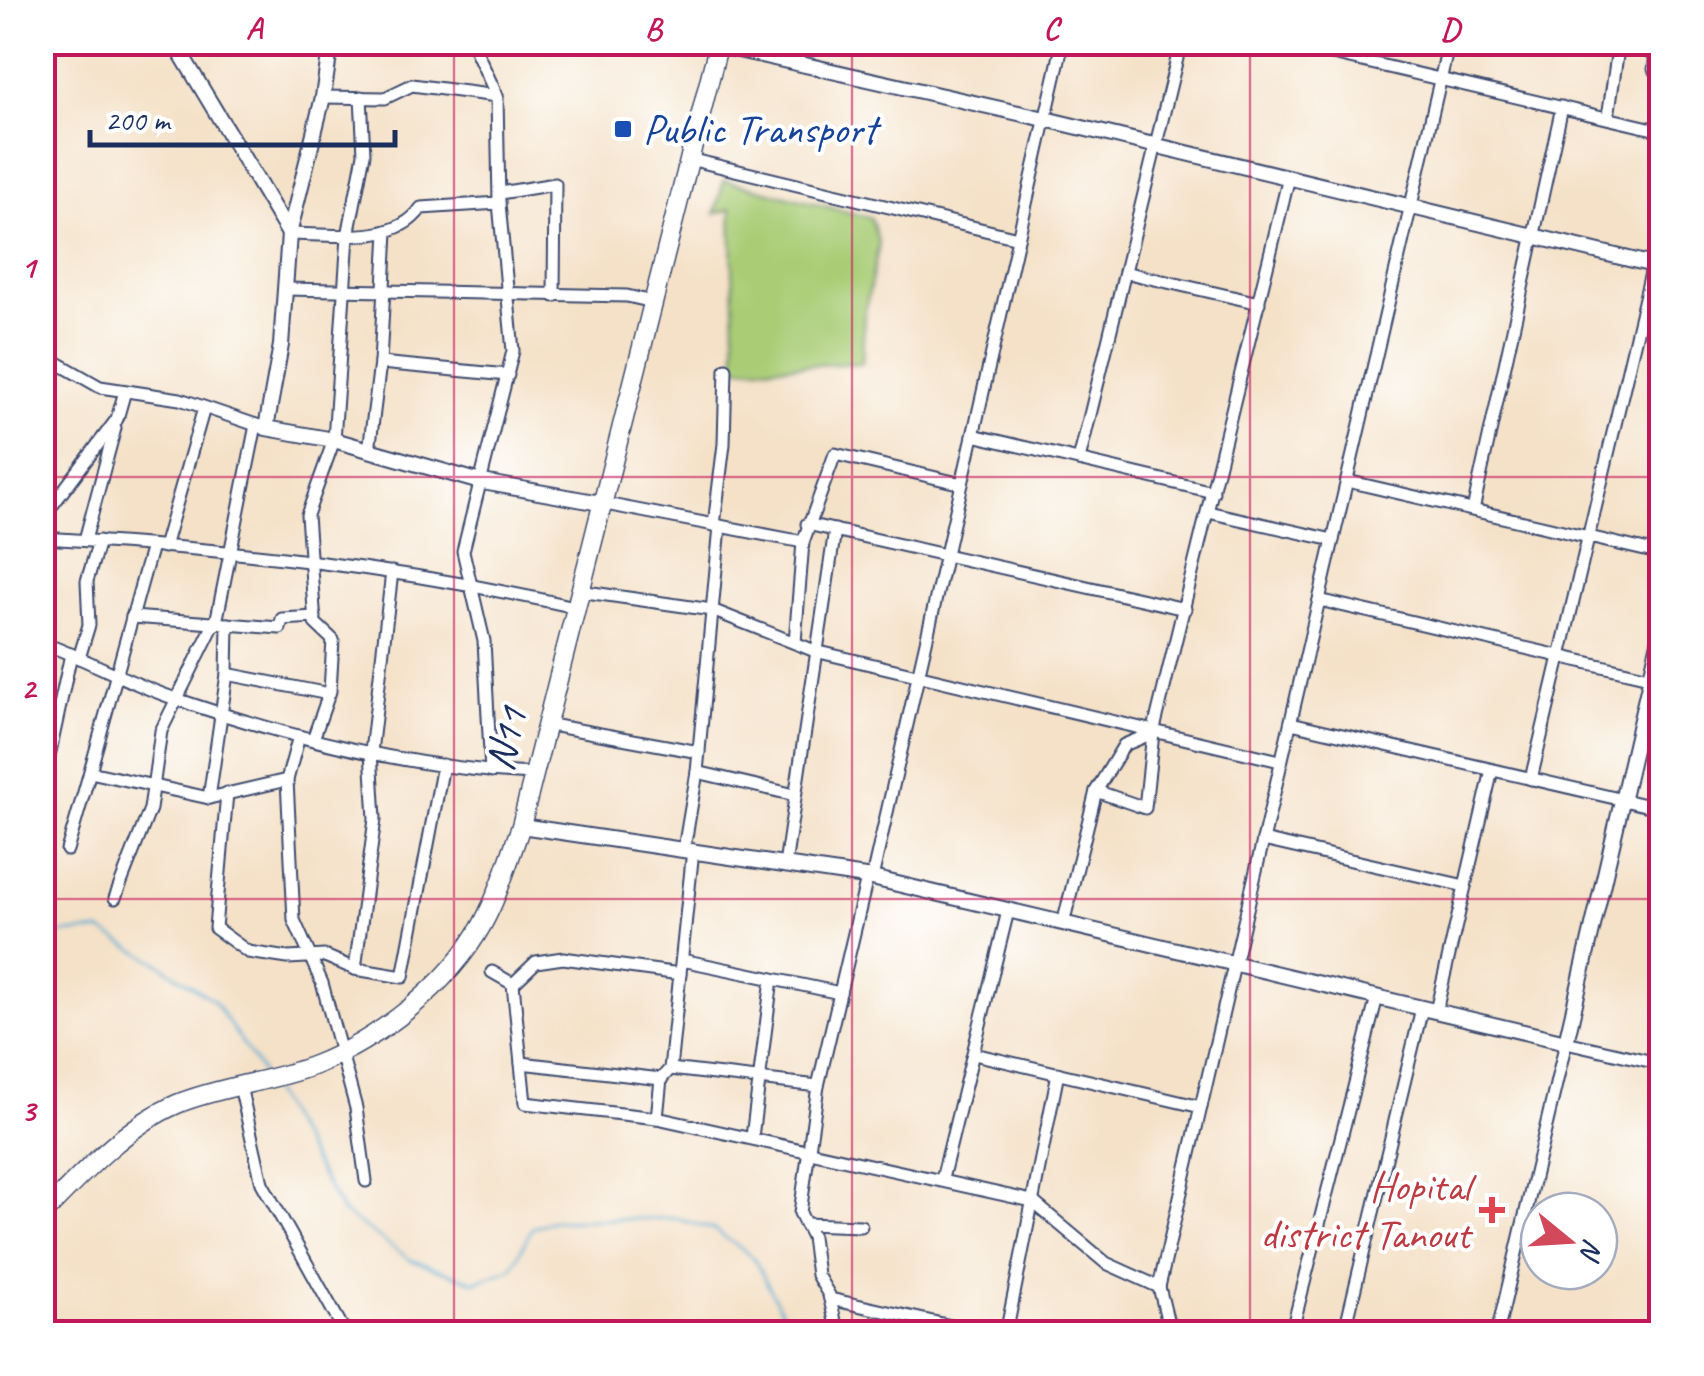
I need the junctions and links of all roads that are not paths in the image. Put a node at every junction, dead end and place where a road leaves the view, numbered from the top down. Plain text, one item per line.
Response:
1 (174, 42) edge
2 (331, 42) edge
3 (472, 42) edge
4 (1064, 42) edge
5 (1181, 42) edge
6 (1281, 42) edge
7 (1449, 42) edge
8 (1622, 42) edge
9 (713, 44) edge
10 (1658, 48) edge
11 (1662, 71) edge
12 (1440, 79) junction
13 (497, 96) junction
14 (324, 97) junction
15 (361, 97) junction
16 (1562, 107) junction
17 (1608, 117) junction
18 (1045, 119) junction
19 (1661, 127) edge
20 (1158, 146) junction
21 (689, 158) junction
22 (1289, 177) junction
23 (499, 198) junction
24 (1410, 206) junction
25 (1662, 226) edge
26 (387, 230) junction
27 (289, 234) junction
28 (348, 236) junction
29 (1536, 236) junction
30 (1018, 238) junction
31 (1658, 266) edge
32 (1128, 273) junction
33 (345, 288) junction
34 (286, 289) junction
35 (386, 292) junction
36 (509, 294) junction
37 (554, 296) junction
38 (654, 302) junction
39 (1259, 302) junction
40 (42, 354) edge
41 (380, 363) junction
42 (726, 369) dead end
43 (508, 376) junction
44 (125, 391) junction
45 (204, 408) junction
46 (117, 419) junction
47 (261, 426) junction
48 (973, 435) junction
49 (334, 440) junction
50 (369, 452) junction
51 (1078, 460) junction
52 (478, 481) junction
53 (1346, 481) junction
54 (962, 484) junction
55 (1213, 492) junction
56 (600, 503) junction
57 (1473, 510) junction
58 (1208, 512) junction
59 (42, 519) edge
60 (807, 524) junction
61 (717, 526) junction
62 (834, 530) junction
63 (1589, 537) junction
64 (45, 538) edge
65 (1333, 540) junction
66 (92, 541) junction
67 (803, 542) junction
68 (158, 546) junction
69 (229, 552) junction
70 (1662, 554) edge
71 (946, 555) junction
72 (308, 561) junction
73 (392, 572) junction
74 (472, 583) junction
75 (577, 599) junction
76 (1319, 600) junction
77 (1185, 609) junction
78 (712, 610) junction
79 (132, 617) junction
80 (315, 617) junction
81 (221, 624) junction
82 (1662, 629) edge
83 (795, 642) junction
84 (44, 643) edge
85 (815, 651) junction
86 (75, 656) junction
87 (1562, 656) junction
88 (917, 672) junction
89 (115, 674) junction
90 (227, 674) junction
91 (1656, 678) edge
92 (329, 694) junction
93 (176, 700) junction
94 (221, 711) junction
95 (1291, 722) junction
96 (545, 724) junction
97 (1153, 733) junction
98 (299, 736) junction
99 (312, 739) junction
100 (371, 752) junction
101 (699, 752) junction
102 (1280, 761) junction
103 (442, 765) junction
104 (1492, 770) junction
105 (90, 772) junction
106 (491, 772) junction
107 (697, 772) junction
108 (534, 774) junction
109 (1531, 779) junction
110 (287, 780) junction
111 (154, 786) junction
112 (1096, 792) junction
113 (227, 794) junction
114 (794, 795) junction
115 (209, 798) junction
116 (1619, 799) junction
117 (1662, 809) edge
118 (42, 821) edge
119 (521, 826) junction
120 (1264, 840) junction
121 (68, 850) dead end
122 (688, 850) junction
123 (785, 865) junction
124 (869, 878) junction
125 (1465, 886) junction
126 (115, 898) dead end
127 (1008, 911) junction
128 (1063, 924) junction
129 (311, 958) junction
130 (1235, 964) junction
131 (681, 967) junction
132 (355, 969) junction
133 (492, 972) dead end
134 (772, 979) junction
135 (513, 984) junction
136 (840, 993) junction
137 (1378, 998) junction
138 (1429, 1010) junction
139 (1566, 1042) junction
140 (341, 1053) junction
141 (974, 1054) junction
142 (521, 1063) junction
143 (1662, 1064) edge
144 (665, 1074) junction
145 (1058, 1074) junction
146 (762, 1080) junction
147 (248, 1084) junction
148 (818, 1086) junction
149 (1201, 1107) junction
150 (656, 1118) junction
151 (752, 1136) junction
152 (810, 1148) junction
153 (942, 1180) junction
154 (366, 1181) dead end
155 (1032, 1202) junction
156 (42, 1216) edge
157 (805, 1224) junction
158 (862, 1226) dead end
159 (1159, 1287) junction
160 (830, 1299) junction
161 (1164, 1328) edge
162 (346, 1334) edge
163 (838, 1334) edge
164 (987, 1334) edge
165 (1006, 1334) edge
166 (1192, 1334) edge
167 (1290, 1334) edge
168 (1344, 1334) edge
169 (1497, 1334) edge

1 - 27 street
2 - 14 street
3 - 13 street
4 - 18 street
5 - 20 street
6 - 12 street
7 - 12 street
8 - 10 street
8 - 17 street
9 - 18 street
9 - 21 main road, N11
10 - 11 street
12 - 16 street
12 - 24 street
13 - 15 street
13 - 23 street
14 - 15 street
14 - 27 street
15 - 28 street
16 - 17 street
16 - 29 street
17 - 19 street
18 - 20 street
18 - 30 street
20 - 22 street
20 - 32 street
21 - 30 street
21 - 38 main road, N11
22 - 24 street
22 - 39 street
23 - 26 street
23 - 36 street
23 - 37 street
24 - 29 street
24 - 53 street
25 - 31 street
26 - 28 street
26 - 35 street
27 - 28 street
27 - 34 street
28 - 33 street
29 - 31 street
29 - 57 street
30 - 48 street
31 - 63 street
32 - 39 street
32 - 51 street
33 - 34 street
33 - 35 street
33 - 49 street
34 - 47 street
35 - 36 street
35 - 41 street
36 - 37 street
36 - 43 street
37 - 38 street
38 - 56 main road, N11
39 - 55 street
40 - 44 street
41 - 43 street
41 - 50 street
42 - 61 street
43 - 52 street
44 - 45 street
44 - 46 street
45 - 47 street
45 - 68 street
46 - 59 street
46 - 66 street
47 - 49 street
47 - 69 street
48 - 51 street
48 - 54 street
49 - 50 street
49 - 72 street
50 - 52 street
51 - 55 street
52 - 56 street
52 - 74 street
53 - 57 street
53 - 65 street
54 - 60 street
54 - 71 street
55 - 58 street
56 - 61 street
56 - 75 main road, N11
57 - 63 street
58 - 65 street
58 - 77 street
60 - 62 street
60 - 67 street
61 - 67 street
61 - 78 street
62 - 71 street
62 - 85 street
63 - 70 street
63 - 87 street
64 - 66 street
64 - 84 street
65 - 76 street
66 - 68 street
66 - 86 street
67 - 83 street
68 - 69 street
68 - 79 street
69 - 72 street
69 - 81 street
71 - 77 street
71 - 88 street
72 - 73 street
72 - 80 street
73 - 74 street
73 - 100 street
74 - 75 street
74 - 106 street
75 - 78 street
75 - 96 main road, N11
76 - 87 street
76 - 95 street
77 - 97 street
78 - 83 street
78 - 101 street
79 - 81 street
79 - 89 street
80 - 81 street
80 - 92 street
81 - 90 street
81 - 93 street
82 - 91 street
83 - 85 street
84 - 86 street
85 - 88 street
85 - 114 street
86 - 89 street
86 - 118 street
87 - 91 street
87 - 109 street
88 - 97 street
88 - 124 street
89 - 93 street
89 - 105 street
90 - 92 street
90 - 94 street
91 - 116 street
92 - 99 street
93 - 94 street
93 - 111 street
94 - 98 street
94 - 115 street
95 - 102 street
95 - 104 street
96 - 101 street
96 - 108 main road, N11
97 - 102 street
97 - 112 street
97 - 112 street
98 - 99 street
98 - 110 street
99 - 100 street
100 - 103 street
100 - 132 street
101 - 107 street
102 - 120 street
103 - 106 street
103 - 132 street
104 - 109 street
104 - 125 street
105 - 111 street
105 - 121 street
106 - 108 street
107 - 114 street
107 - 122 street
108 - 119 main road, N11
109 - 116 street
110 - 113 street
110 - 129 street
111 - 115 street
111 - 126 street
112 - 128 street
113 - 115 street
113 - 129 street
114 - 123 street
116 - 117 street
116 - 139 street
119 - 122 street
119 - 140 main road, N11
120 - 125 street
120 - 130 street
122 - 123 street
122 - 131 street
123 - 124 street
124 - 127 street
124 - 136 street
125 - 138 street
127 - 128 street
127 - 141 street
128 - 130 street
129 - 132 street
129 - 140 street
130 - 137 street
130 - 149 street
131 - 134 street
131 - 135 street
131 - 144 street
133 - 135 street
134 - 136 street
134 - 146 street
135 - 142 street
136 - 148 street
137 - 138 street
137 - 167 street
138 - 139 street
138 - 168 street
139 - 143 street
139 - 169 street
140 - 147 main road, N11
140 - 154 street
141 - 145 street
141 - 153 street
142 - 144 street
142 - 150 street
144 - 146 street
144 - 150 street
145 - 149 street
145 - 155 street
146 - 148 street
146 - 151 street
147 - 156 main road, N11
147 - 162 street
148 - 152 street
149 - 159 street
150 - 151 street
151 - 152 street
152 - 153 street
152 - 157 street
153 - 155 street
155 - 159 street
155 - 165 street
157 - 158 street
157 - 160 street
159 - 161 street
160 - 163 street
160 - 164 street
161 - 166 street

